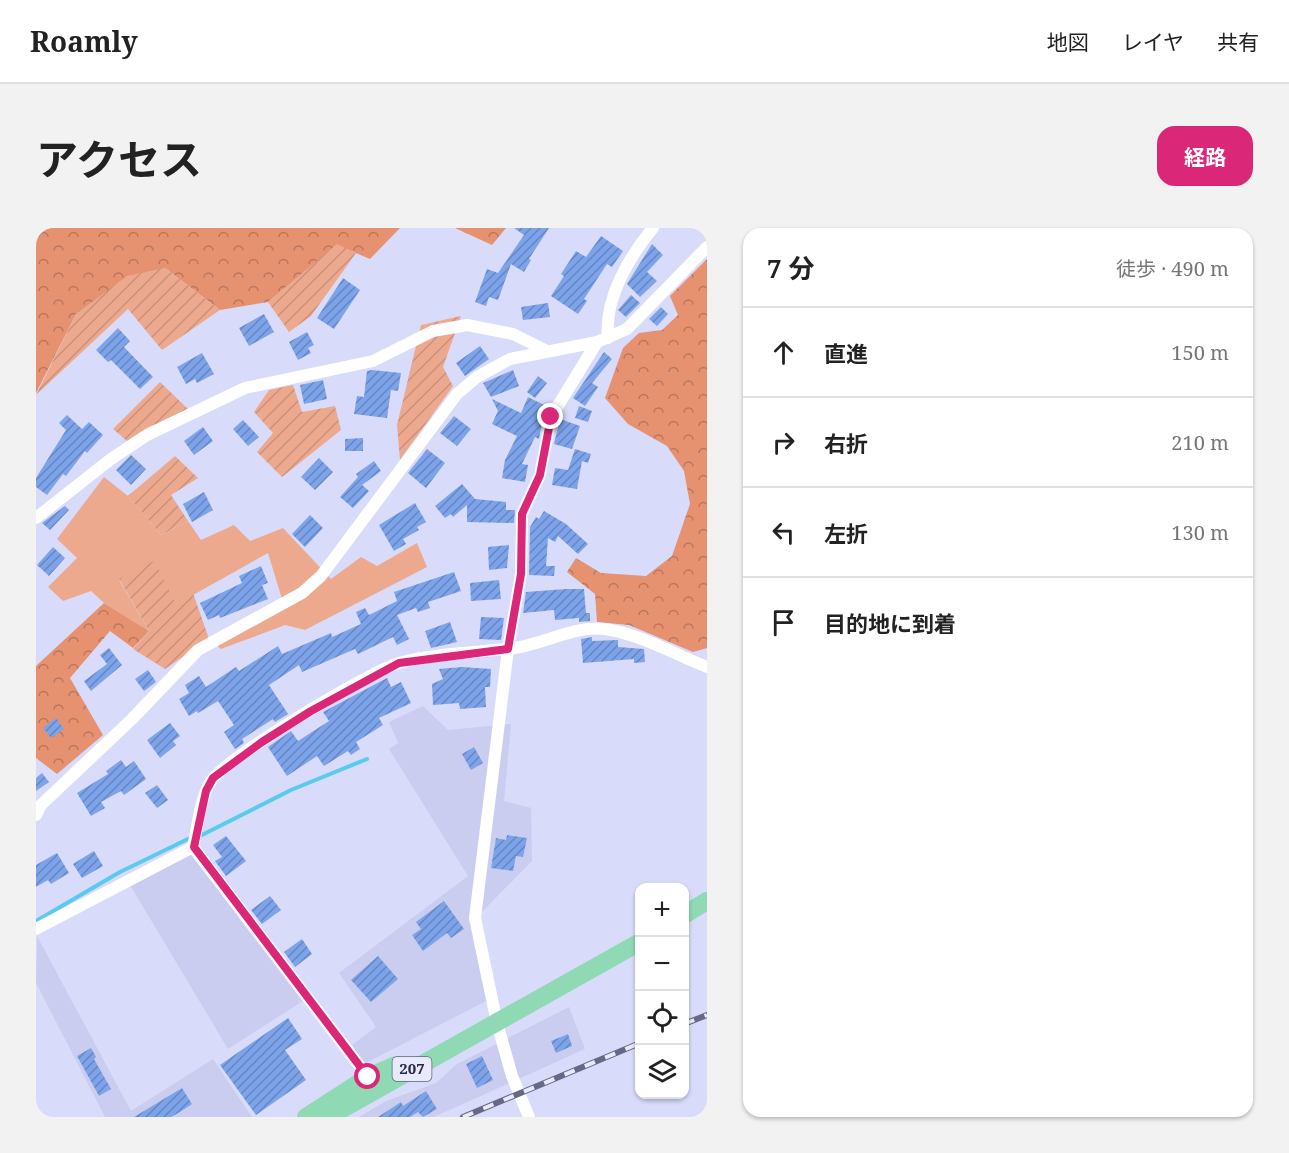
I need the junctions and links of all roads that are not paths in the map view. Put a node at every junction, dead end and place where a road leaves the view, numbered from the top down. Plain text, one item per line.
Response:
1 (653, 228) edge
2 (707, 247) edge
3 (602, 340) junction
4 (547, 351) junction
5 (36, 518) edge
6 (508, 649) junction
7 (707, 668) edge
8 (36, 815) edge
9 (194, 847) junction
10 (707, 901) edge
11 (689, 912) edge
12 (36, 929) edge
13 (635, 944) edge
14 (497, 1023) junction
15 (368, 1077) junction
16 (306, 1117) edge
17 (328, 1117) edge
18 (529, 1117) edge

1 - 3 street
2 - 3 street
3 - 4 street
3 - 6 street
4 - 5 street
4 - 8 street
6 - 7 street
6 - 9 street
6 - 14 street
9 - 12 street
9 - 15 street
10 - 11 highway
13 - 14 highway, 207
14 - 15 highway, 207
14 - 17 highway, 207
14 - 18 street
15 - 16 highway, 207

